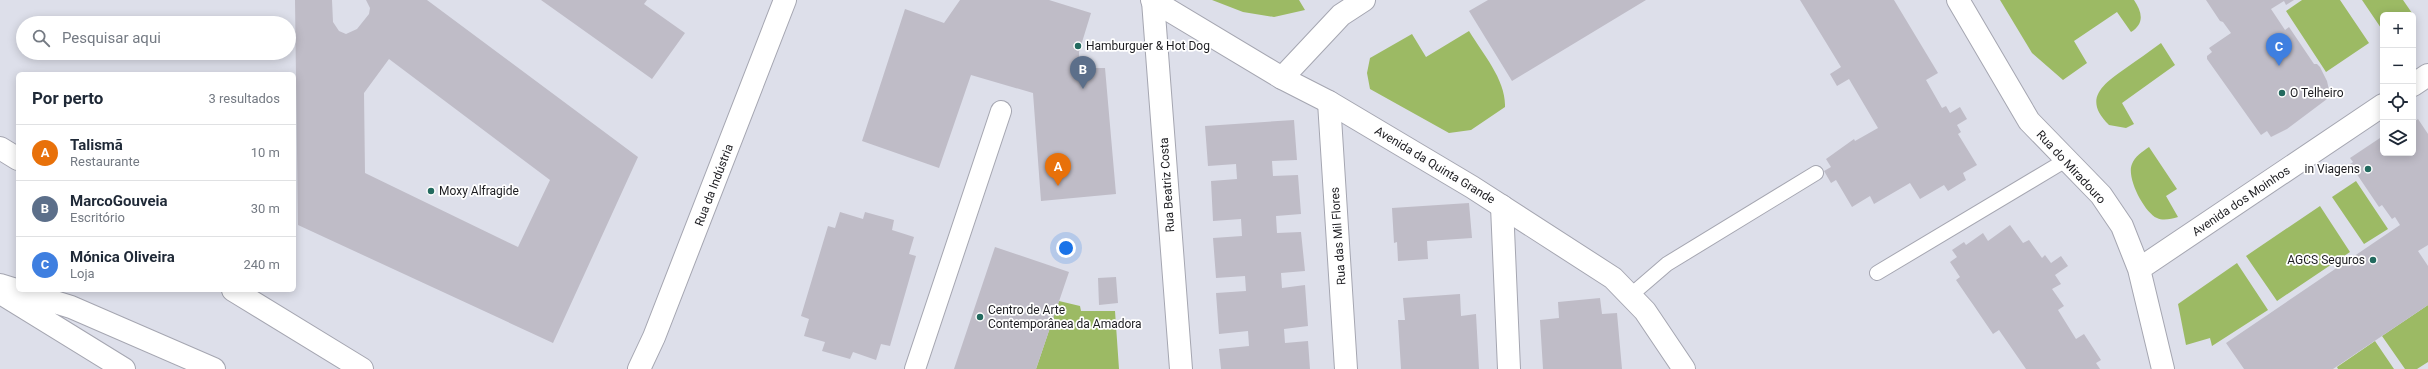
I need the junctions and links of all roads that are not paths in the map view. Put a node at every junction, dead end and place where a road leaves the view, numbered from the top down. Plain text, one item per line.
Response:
1 (785, 0) edge
2 (1152, 0) edge
3 (1364, 0) edge
4 (1958, 0) edge
5 (2428, 75) edge
6 (1282, 78) junction
7 (2414, 84) edge
8 (1329, 102) junction
9 (2380, 107) edge
10 (1001, 111) dead end
11 (0, 148) edge
12 (16, 158) edge
13 (2066, 160) junction
14 (1816, 173) dead end
15 (1502, 206) junction
16 (2139, 270) junction
17 (1877, 273) dead end
18 (0, 285) edge
19 (16, 290) edge
20 (0, 292) edge
21 (23, 292) edge
22 (236, 292) edge
23 (1631, 295) junction
24 (124, 369) edge
25 (214, 369) edge
26 (362, 369) edge
27 (639, 369) edge
28 (915, 369) edge
29 (1181, 369) edge
30 (1346, 369) edge
31 (1509, 369) edge
32 (1684, 369) edge
33 (2163, 369) edge

1 - 27 main road, Rua da Indústria
2 - 6 main road, Avenida da Quinta Grande
2 - 29 main road, Rua Beatriz Costa
3 - 6 main road
4 - 13 main road, Rua do Miradouro
5 - 7 main road
6 - 8 main road, Avenida da Quinta Grande
8 - 15 main road, Avenida da Quinta Grande
8 - 30 main road, Rua das Mil Flores
9 - 16 main road, Avenida dos Moinhos
10 - 28 street
11 - 12 main road
13 - 16 main road, Rua do Miradouro
13 - 17 lane
14 - 23 lane
15 - 23 main road, Avenida da Quinta Grande
15 - 31 main road
16 - 33 main road, Rua do Miradouro
18 - 19 main road
20 - 24 main road
21 - 25 main road
22 - 26 main road
23 - 32 main road, Avenida da Quinta Grande

